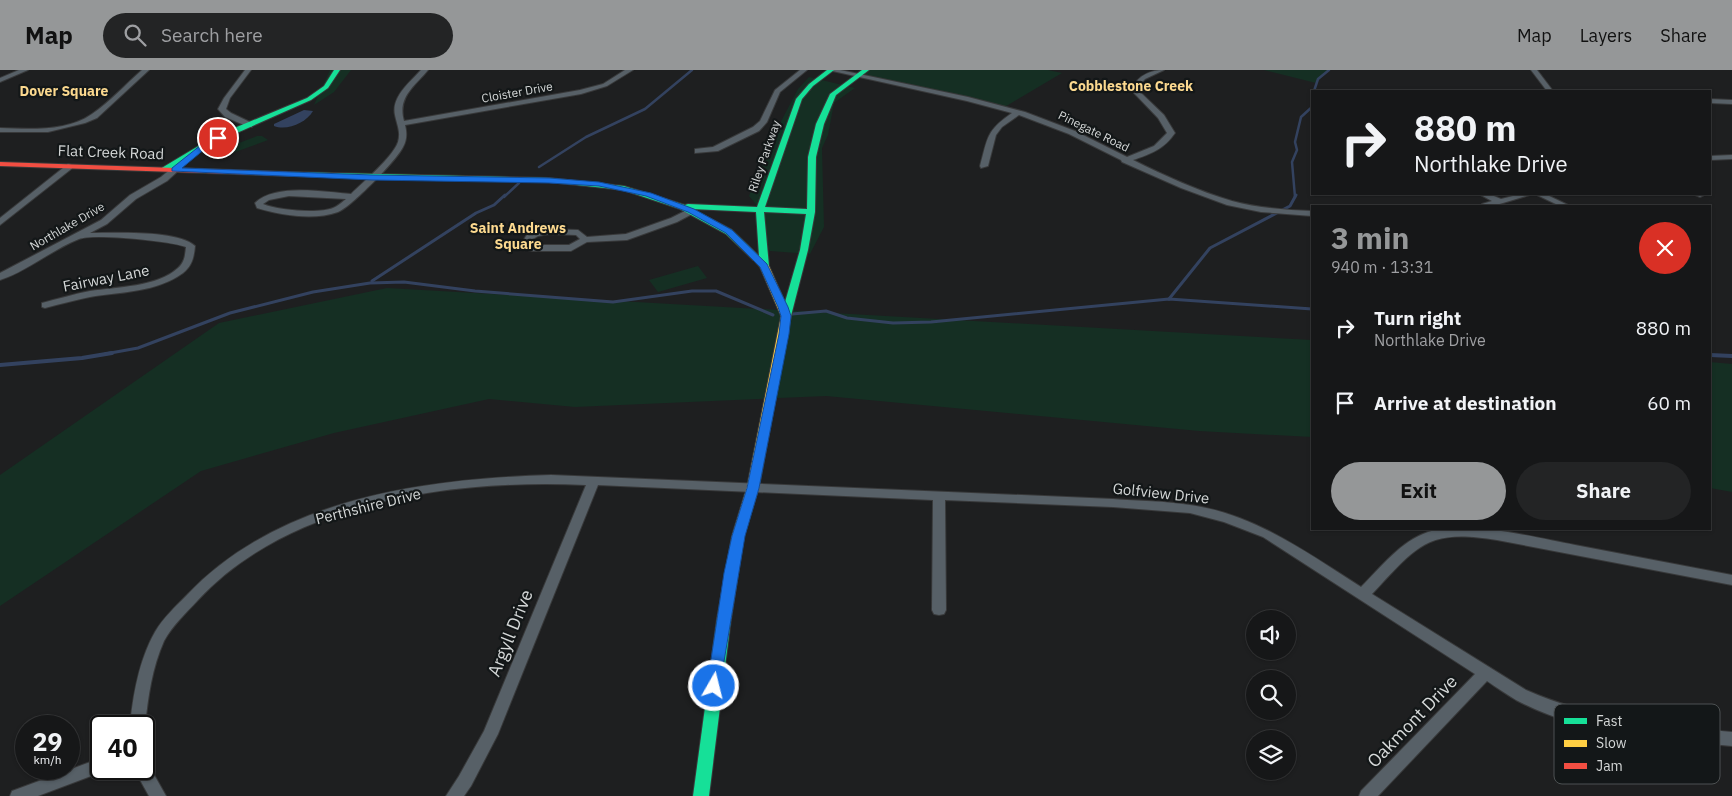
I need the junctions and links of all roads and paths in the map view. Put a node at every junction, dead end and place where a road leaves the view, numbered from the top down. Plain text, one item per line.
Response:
1 (25, 70) edge
2 (146, 70) edge
3 (248, 70) edge
4 (337, 70) edge
5 (424, 70) edge
6 (630, 70) edge
7 (804, 70) edge
8 (831, 70) edge
9 (1161, 70) edge
10 (1534, 70) edge
11 (861, 73) edge
12 (0, 80) edge
13 (1549, 90) edge
14 (1711, 101) edge
15 (1732, 102) edge
16 (1017, 113) junction
17 (402, 123) junction
18 (249, 125) junction
19 (0, 130) edge
20 (698, 151) dead end
21 (1732, 157) edge
22 (1711, 158) edge
23 (1125, 160) junction
24 (0, 164) edge
25 (71, 166) junction
26 (984, 166) dead end
27 (170, 169) junction
28 (372, 177) junction
29 (1485, 195) edge
30 (1525, 195) edge
31 (1541, 195) edge
32 (352, 197) junction
33 (1500, 202) junction
34 (1489, 205) edge
35 (1564, 205) edge
36 (685, 208) junction
37 (760, 209) junction
38 (811, 212) junction
39 (1311, 214) edge
40 (0, 222) edge
41 (82, 235) junction
42 (585, 240) junction
43 (764, 266) junction
44 (0, 278) edge
45 (45, 305) dead end
46 (786, 316) junction
47 (594, 480) junction
48 (681, 485) joint
49 (753, 488) junction
50 (939, 496) junction
51 (1732, 580) edge
52 (1362, 595) junction
53 (939, 610) dead end
54 (1485, 673) junction
55 (1554, 710) edge
56 (139, 715) edge
57 (90, 769) edge
58 (149, 780) edge
59 (18, 796) edge
60 (158, 796) edge
61 (454, 796) edge
62 (700, 796) edge
63 (1367, 796) edge

1 - 12 street
2 - 19 street
3 - 18 street
4 - 18 street, Northlake Drive
5 - 17 street
6 - 17 street, Cloister Drive
7 - 20 street
8 - 11 street, Pinegate Road
8 - 37 street, Riley Parkway
9 - 23 street
10 - 13 street
11 - 16 street, Pinegate Road
11 - 38 street
14 - 15 street
16 - 23 street, Pinegate Road
16 - 26 street
17 - 28 street
18 - 27 street, Northlake Drive
21 - 22 street
23 - 39 street, Pinegate Road
24 - 25 street, Flat Creek Road
25 - 27 street, Flat Creek Road
25 - 40 street
27 - 28 street, Flat Creek Road
27 - 41 street, Northlake Drive
28 - 32 street
28 - 36 street, Flat Creek Road
29 - 33 street
30 - 33 street
31 - 35 street
32 - 32 street
33 - 34 street
36 - 37 street
36 - 42 street
36 - 43 street, Flat Creek Road
37 - 38 street
37 - 43 street, Riley Parkway
38 - 46 street
41 - 44 street, Northlake Drive
41 - 45 street, Fairway Lane
42 - 42 street
43 - 46 street, Flat Creek Road
46 - 49 street
47 - 48 street, Perthshire Drive
47 - 56 street, Perthshire Drive
47 - 61 street, Argyll Drive
48 - 49 street, Golfview Drive
49 - 50 street, Golfview Drive
49 - 62 street
50 - 52 street, Golfview Drive
50 - 53 street
51 - 52 street
52 - 54 street, Golfview Drive
54 - 55 street, Golfview Drive
54 - 63 street, Oakmont Drive
57 - 59 street
58 - 60 street

